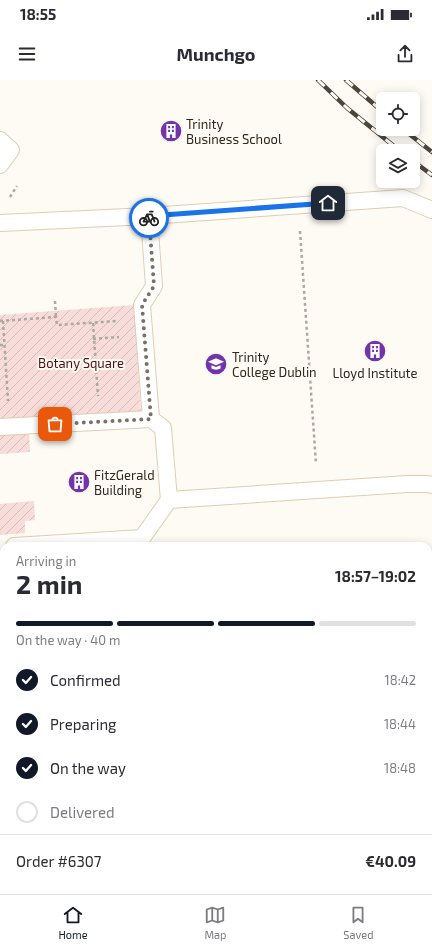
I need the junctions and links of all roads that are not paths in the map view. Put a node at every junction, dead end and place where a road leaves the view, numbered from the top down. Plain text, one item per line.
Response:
1 (0, 140) edge
2 (0, 165) edge
3 (432, 210) edge
4 (149, 216) junction
5 (0, 223) edge
6 (151, 419) junction
7 (5, 426) edge
8 (432, 485) edge
9 (169, 500) junction
10 (142, 542) edge

1 - 2 lane
3 - 4 lane
4 - 5 lane
4 - 6 lane
6 - 7 lane
6 - 9 lane
8 - 9 lane
9 - 10 lane

